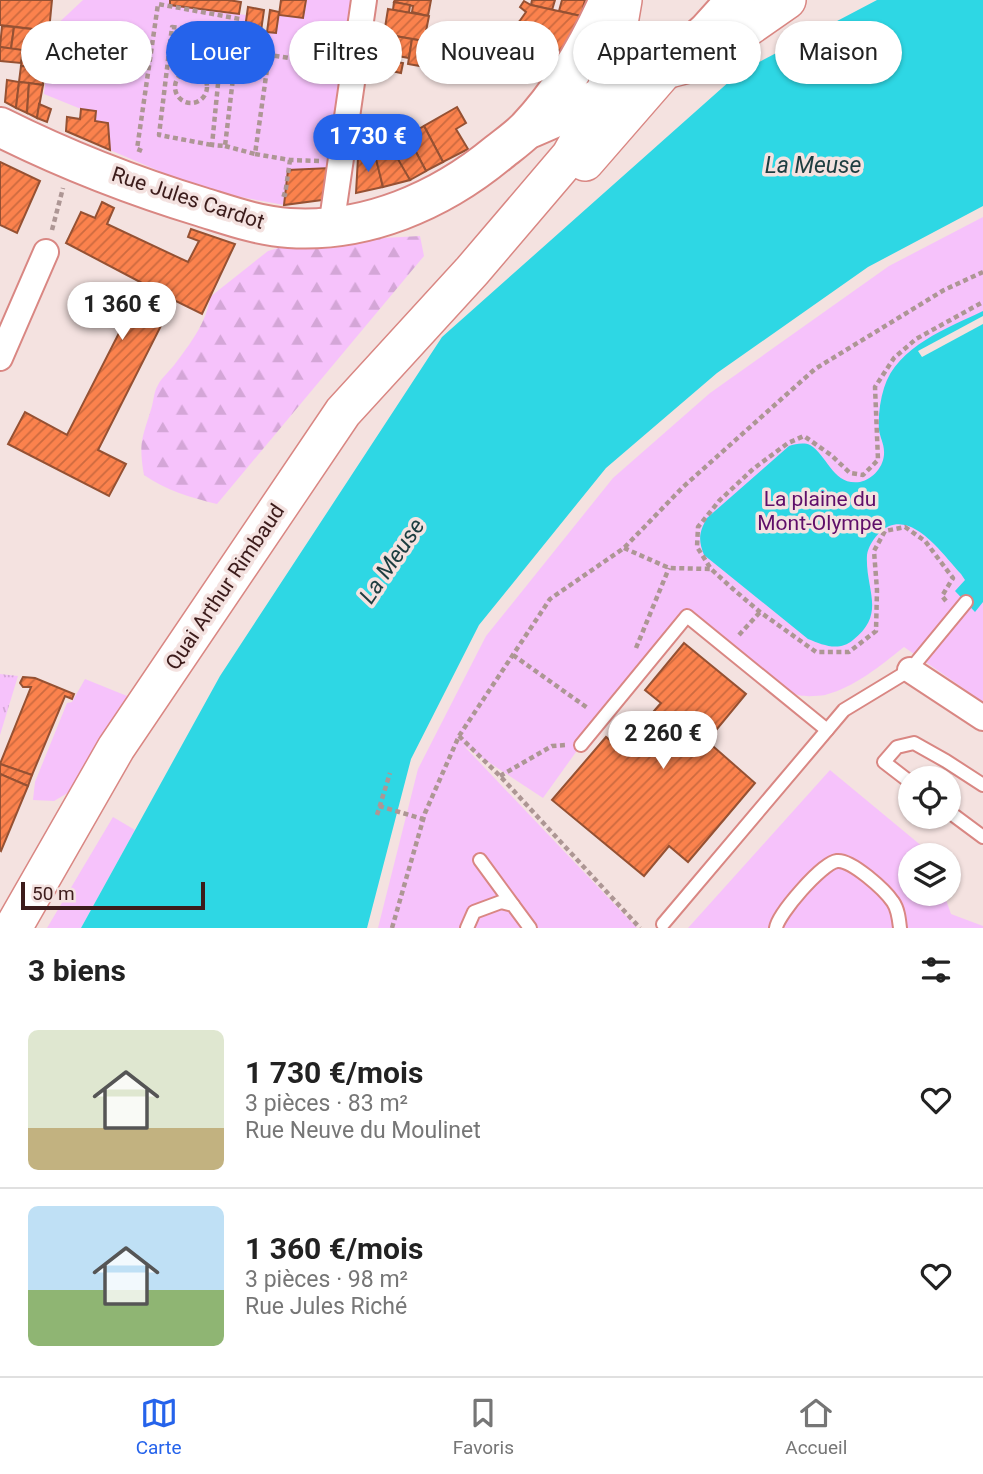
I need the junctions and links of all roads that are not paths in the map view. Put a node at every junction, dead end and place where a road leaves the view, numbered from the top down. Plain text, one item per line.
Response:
1 (364, 0) edge
2 (610, 0) edge
3 (623, 0) edge
4 (736, 0) edge
5 (787, 0) edge
6 (717, 21) edge
7 (757, 21) edge
8 (632, 84) edge
9 (653, 84) edge
10 (604, 96) junction
11 (0, 127) edge
12 (526, 130) junction
13 (331, 227) junction
14 (46, 251) road end
15 (471, 271) junction
16 (9, 311) edge
17 (0, 358) edge
18 (966, 602) dead end
19 (910, 670) junction
20 (983, 718) edge
21 (827, 730) junction
22 (581, 745) road end
23 (954, 766) edge
24 (961, 771) edge
25 (898, 773) edge
26 (983, 785) edge
27 (961, 821) edge
28 (983, 837) edge
29 (480, 860) dead end
30 (513, 905) junction
31 (663, 924) dead end
32 (13, 928) edge
33 (467, 928) edge
34 (530, 928) edge
35 (776, 928) edge
36 (900, 928) edge

1 - 13 street
2 - 12 main road, Rue Jules Cardot
3 - 10 main road, Quai Arthur Rimbaud
4 - 6 main road, Rue Jules Cardot
5 - 7 main road
8 - 10 main road, Rue Jules Cardot
9 - 15 main road, Quai Arthur Rimbaud
10 - 12 main road, Rue Jules Cardot
10 - 15 main road, Quai Arthur Rimbaud
11 - 13 main road, Rue Jules Cardot
12 - 13 main road, Rue Jules Cardot
14 - 16 street
15 - 32 main road, Quai Arthur Rimbaud
16 - 17 street
18 - 19 lane
19 - 20 street
19 - 21 lane
21 - 22 lane
21 - 31 lane
23 - 25 lane
24 - 26 lane
27 - 28 lane
29 - 30 lane
30 - 33 lane
30 - 34 lane
35 - 36 lane

